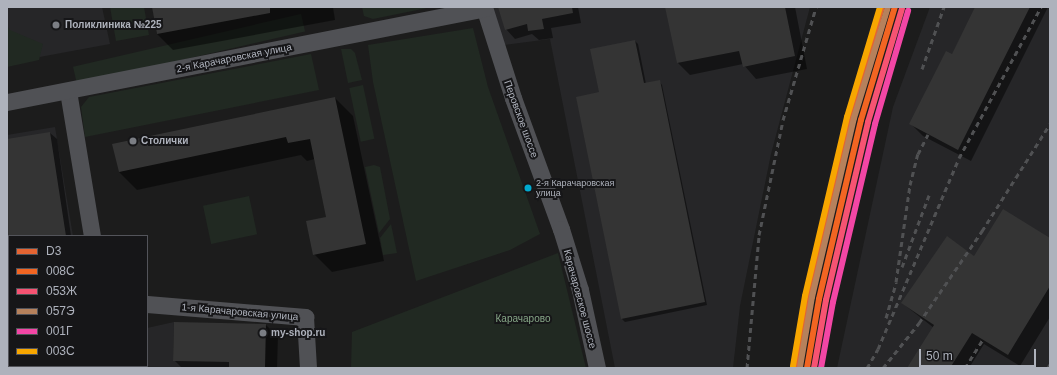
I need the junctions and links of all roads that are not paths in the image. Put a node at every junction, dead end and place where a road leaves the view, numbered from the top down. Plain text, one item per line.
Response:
1 (484, 7) edge
2 (68, 91) junction
3 (7, 102) edge
4 (561, 230) joint
5 (92, 235) edge
6 (148, 304) edge
7 (308, 368) edge
8 (598, 368) edge

1 - 2 street, 2-я Карачаровская улица
1 - 4 street, Перовское шоссе
2 - 3 street, 2-я Карачаровская улица
2 - 5 street
4 - 8 street, Карачаровское шоссе
6 - 7 street, 1-я Карачаровская улица

